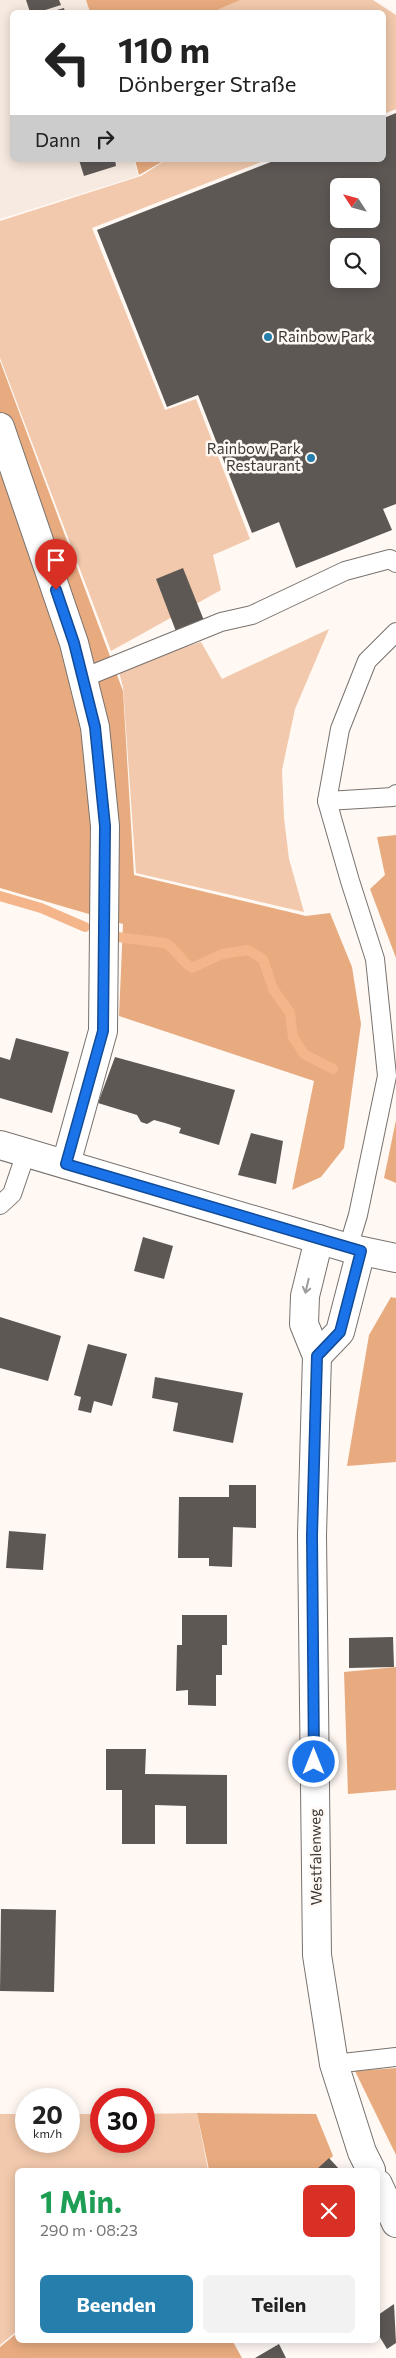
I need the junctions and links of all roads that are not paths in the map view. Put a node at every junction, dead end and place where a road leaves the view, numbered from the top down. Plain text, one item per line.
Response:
1 (0, 427) edge
2 (396, 563) edge
3 (396, 632) edge
4 (83, 678) junction
5 (396, 794) edge
6 (327, 801) junction
7 (0, 1145) edge
8 (26, 1153) junction
9 (66, 1164) junction
10 (0, 1205) edge
11 (319, 1239) junction
12 (354, 1249) junction
13 (396, 1258) edge
14 (317, 1356) junction
15 (396, 2058) edge
16 (334, 2064) junction
17 (370, 2168) edge
18 (380, 2188) edge
19 (396, 2223) edge

1 - 4 street
2 - 4 lane
3 - 6 lane
4 - 9 street
5 - 6 lane
6 - 12 lane
7 - 8 street
8 - 9 street
8 - 10 lane
9 - 11 street
11 - 12 street
11 -> 14 street, Westfalenweg
12 - 13 street
12 - 14 street
14 - 16 street, Westfalenweg
15 - 16 lane
16 - 17 street, Westfalenweg
18 - 19 street

